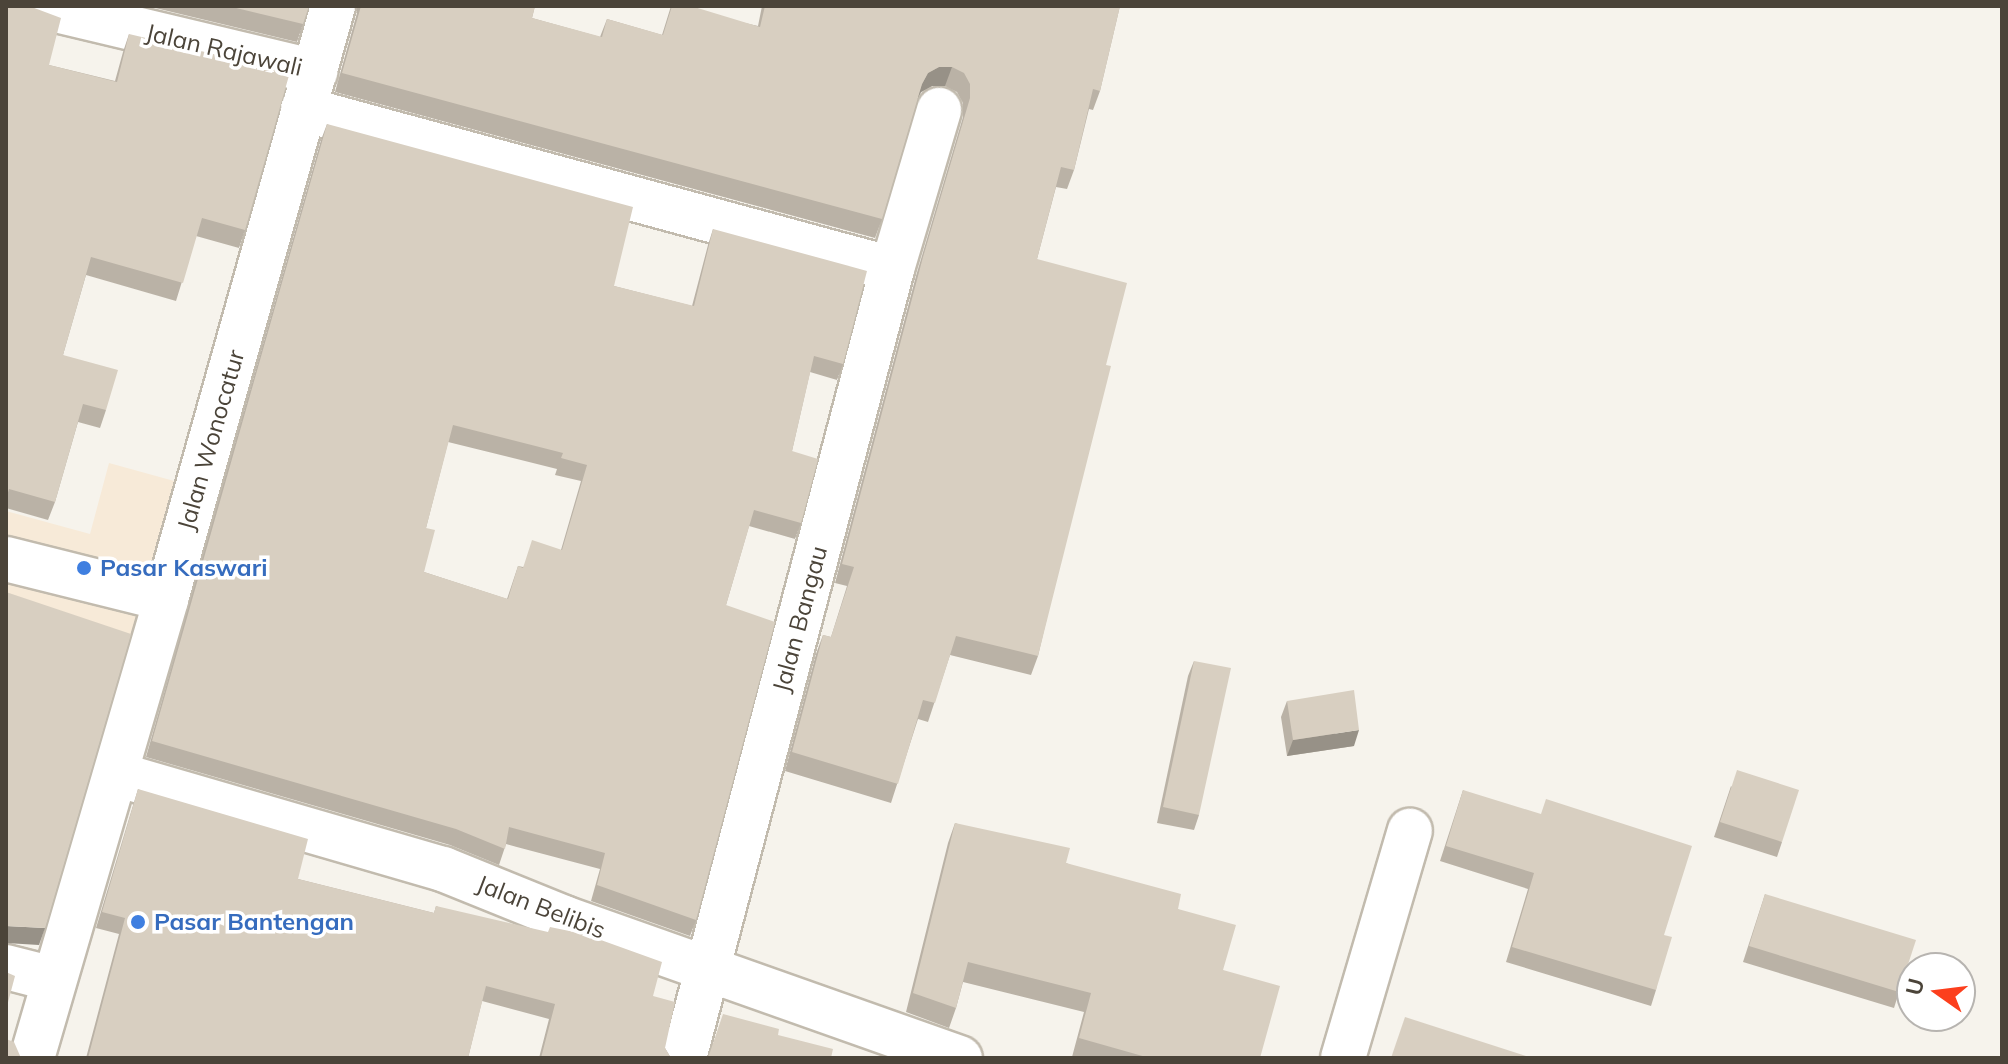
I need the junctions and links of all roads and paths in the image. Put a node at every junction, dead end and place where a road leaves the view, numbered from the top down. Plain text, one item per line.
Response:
1 (39, 6) edge
2 (333, 6) edge
3 (309, 90) junction
4 (939, 110) dead end
5 (892, 269) junction
6 (6, 559) edge
7 (166, 599) junction
8 (116, 774) junction
9 (1410, 831) dead end
10 (6, 967) edge
11 (708, 968) junction
12 (53, 979) junction
13 (32, 1058) edge
14 (684, 1058) edge
15 (960, 1058) edge
16 (1343, 1058) edge

1 - 3 street, Jalan Rajawali
2 - 3 street, Jalan Wonocatur
3 - 5 street
3 - 7 street, Jalan Wonocatur
4 - 5 street, Jalan Bangau
5 - 11 street, Jalan Bangau
6 - 7 street
7 - 8 street, Jalan Wonocatur
8 - 11 street, Jalan Belibis
8 - 12 street, Jalan Wonocatur
9 - 16 street
10 - 12 street
11 - 14 street, Jalan Bangau
11 - 15 street, Jalan Belibis
12 - 13 street, Jalan Wonocatur

